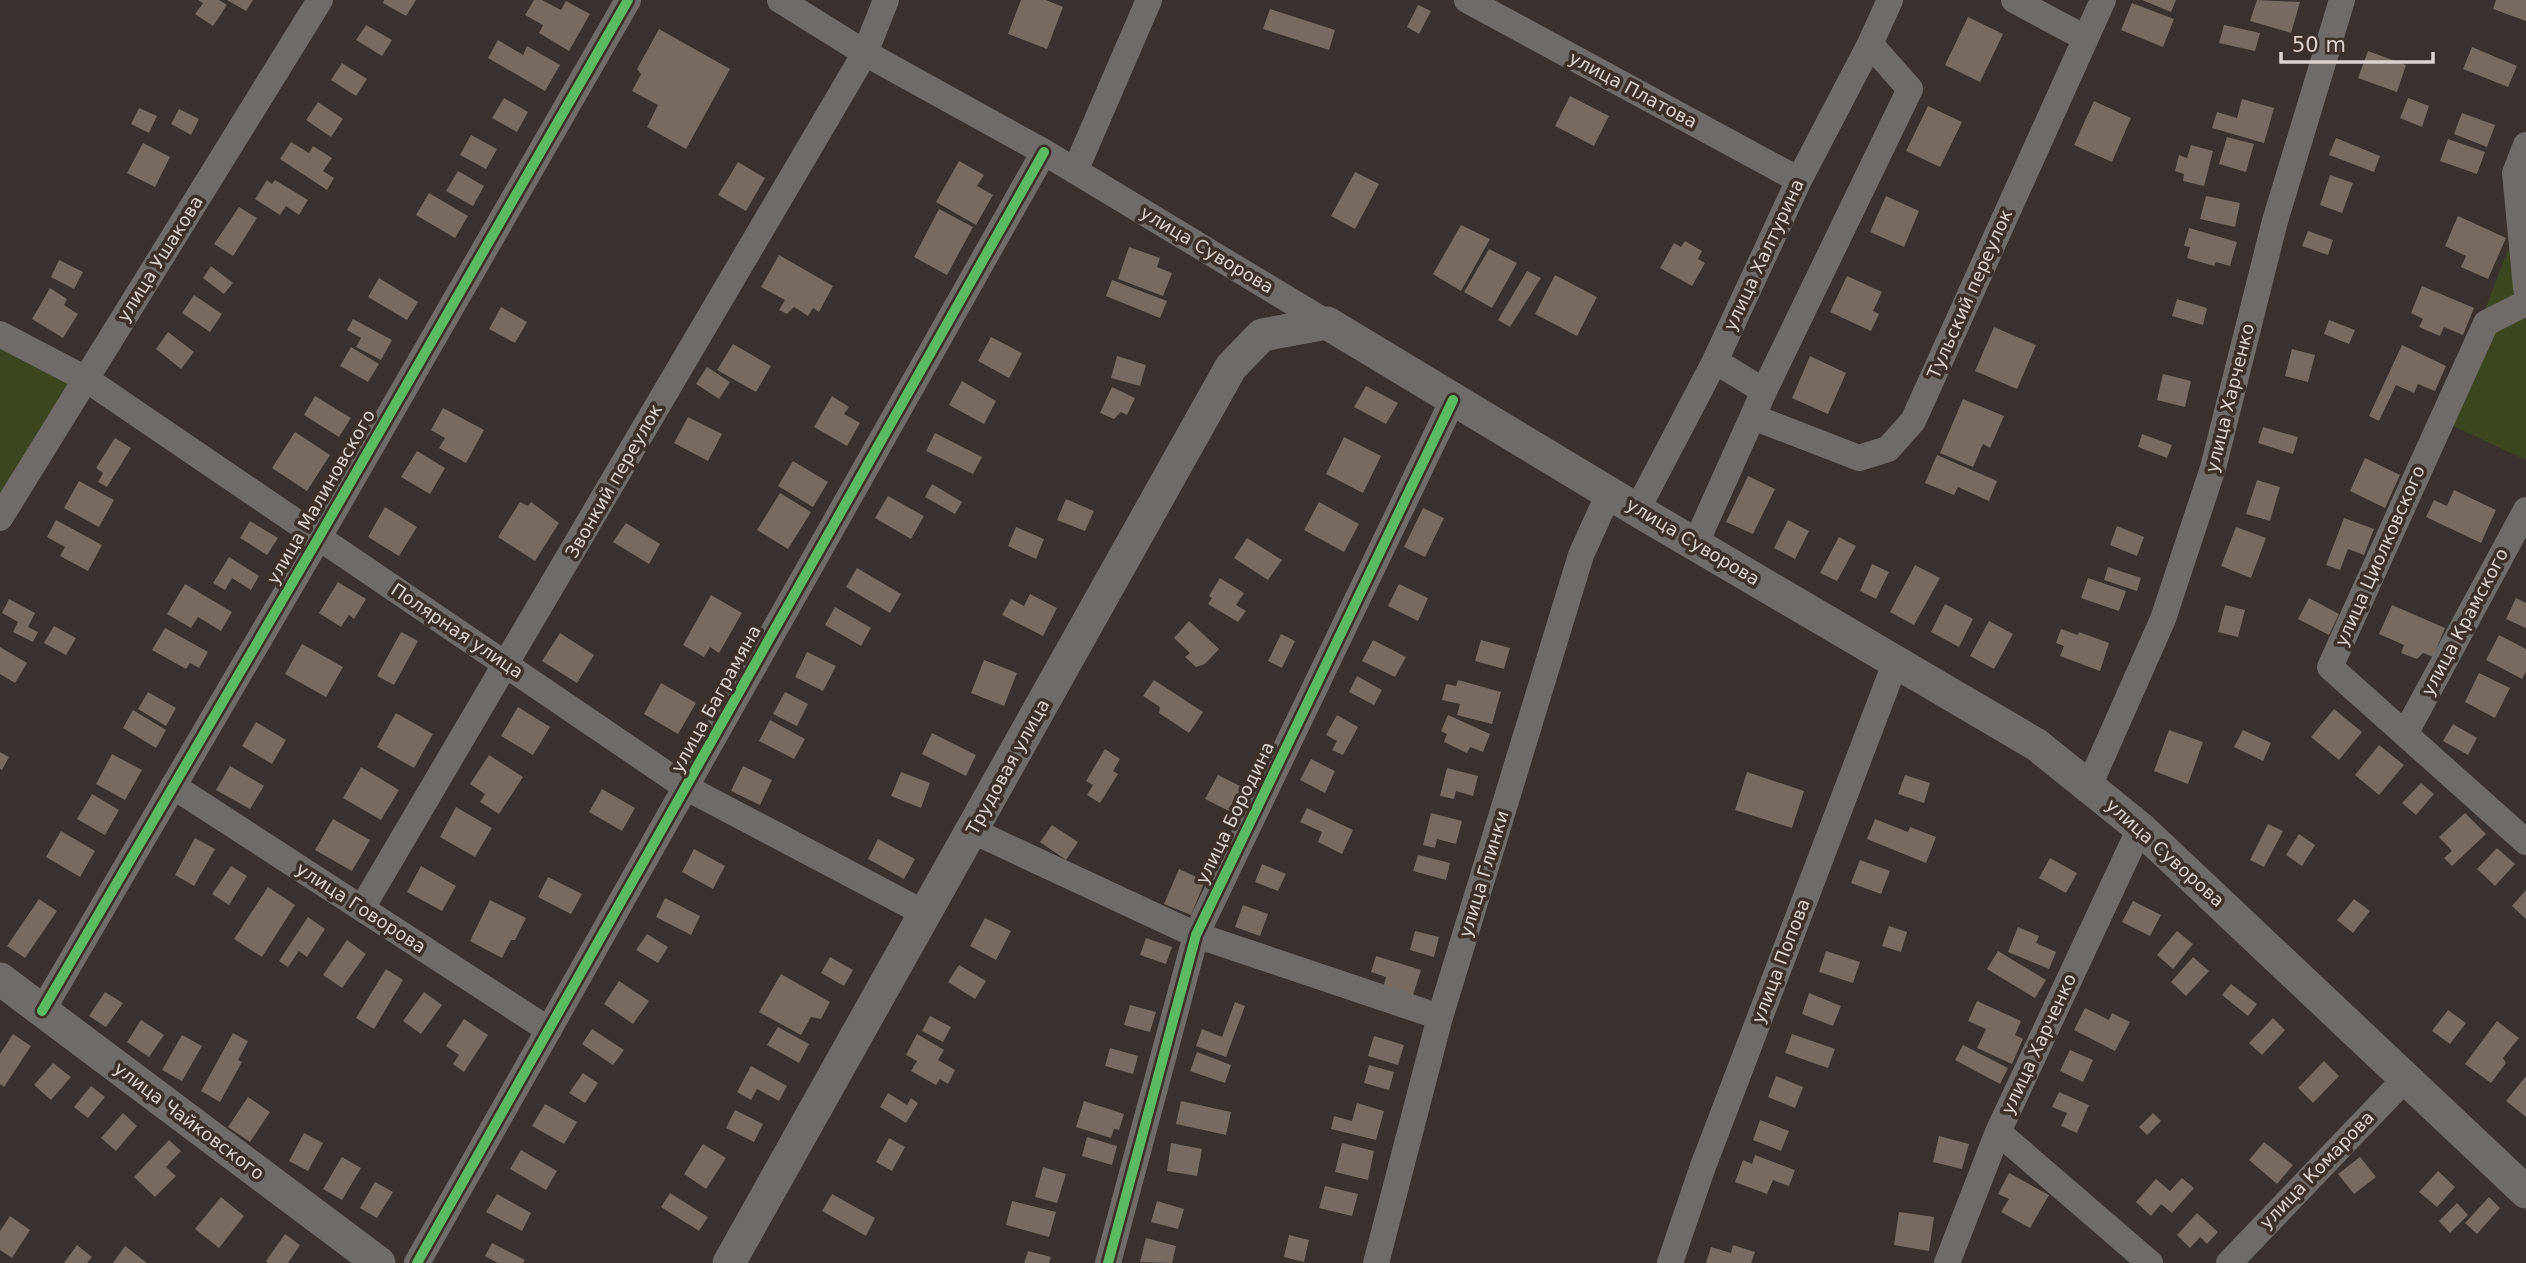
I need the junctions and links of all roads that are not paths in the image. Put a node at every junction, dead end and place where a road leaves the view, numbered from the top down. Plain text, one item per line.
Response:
1 (320, 0) edge
2 (628, 0) edge
3 (780, 0) edge
4 (886, 0) edge
5 (1149, 0) edge
6 (1467, 0) edge
7 (1889, 0) edge
8 (2014, 0) edge
9 (2103, 0) edge
10 (2342, 0) edge
11 (2085, 38) junction
12 (1870, 44) junction
13 (865, 53) junction
14 (2526, 145) edge
15 (1044, 152) junction
16 (1075, 170) junction
17 (1799, 180) junction
18 (2526, 288) edge
19 (2526, 303) edge
20 (1327, 324) junction
21 (0, 334) edge
22 (1715, 361) junction
23 (86, 379) junction
24 (1764, 391) junction
25 (1452, 400) junction
26 (1753, 416) junction
27 (1610, 491) junction
28 (1637, 510) junction
29 (2526, 510) edge
30 (0, 518) edge
31 (319, 537) junction
32 (1696, 543) junction
33 (1896, 661) junction
34 (506, 665) junction
35 (2405, 734) junction
36 (173, 786) junction
37 (2088, 786) junction
38 (687, 788) junction
39 (2140, 828) junction
40 (973, 831) junction
41 (2526, 842) edge
42 (362, 908) junction
43 (924, 913) junction
44 (1196, 935) junction
45 (0, 979) edge
46 (42, 1011) junction
47 (1440, 1017) junction
48 (549, 1030) junction
49 (2406, 1078) junction
50 (1998, 1132) junction
51 (2526, 1192) edge
52 (379, 1263) edge
53 (417, 1263) edge
54 (729, 1263) edge
55 (1108, 1263) edge
56 (1376, 1263) edge
57 (1670, 1263) edge
58 (1947, 1263) edge
59 (2150, 1263) edge
60 (2229, 1263) edge

1 - 23 street, улица Ушакова
2 - 31 street, улица Малиновского
3 - 13 street, улица Суворова
4 - 13 street, Звонкий переулок
5 - 16 street
6 - 17 street, улица Платова
7 - 12 street, улица Халтурина
8 - 11 street
9 - 11 street, Тульский переулок
10 - 37 street, улица Харченко
11 - 26 street, Тульский переулок
12 - 17 street, улица Халтурина
12 - 24 street
13 - 15 street, улица Суворова
13 - 34 street, Звонкий переулок
14 - 18 street
15 - 16 street, улица Суворова
15 - 38 street, улица Баграмяна
16 - 20 street, улица Суворова
17 - 22 street, улица Халтурина
19 - 35 street, улица Циолковского
20 - 25 main road, улица Суворова
20 - 40 main road, Трудовая улица
21 - 23 street, Полярная улица
22 - 24 street
22 - 28 street, улица Халтурина
23 - 30 street, улица Ушакова
23 - 31 street, Полярная улица
24 - 26 street
25 - 27 main road, улица Суворова
25 - 44 street, улица Бородина
26 - 32 street
27 - 28 main road, улица Суворова
27 - 47 street, улица Глинки
28 - 32 main road, улица Суворова
29 - 35 street, улица Крамского
31 - 34 street, Полярная улица
31 - 36 street, улица Малиновского
32 - 33 main road, улица Суворова
33 - 37 main road, улица Суворова
33 - 57 street, улица Попова
34 - 38 street, Полярная улица
34 - 42 street, Звонкий переулок
35 - 41 street, улица Циолковского
36 - 42 street, улица Говорова
36 - 46 street, улица Малиновского
37 - 39 main road, улица Суворова
38 - 43 street, Полярная улица
38 - 48 street, улица Баграмяна
39 - 49 main road, улица Суворова
39 - 50 street, улица Харченко
40 - 43 main road, Трудовая улица
40 - 44 street
42 - 48 street, улица Говорова
43 - 54 main road, Трудовая улица
44 - 47 street
44 - 55 street, улица Бородина
45 - 46 main road, улица Чайковского
46 - 52 main road, улица Чайковского
47 - 56 street, улица Глинки
48 - 53 street, улица Баграмяна
49 - 51 main road, улица Суворова
49 - 60 street, улица Комарова
50 - 58 street, улица Харченко
50 - 59 street

